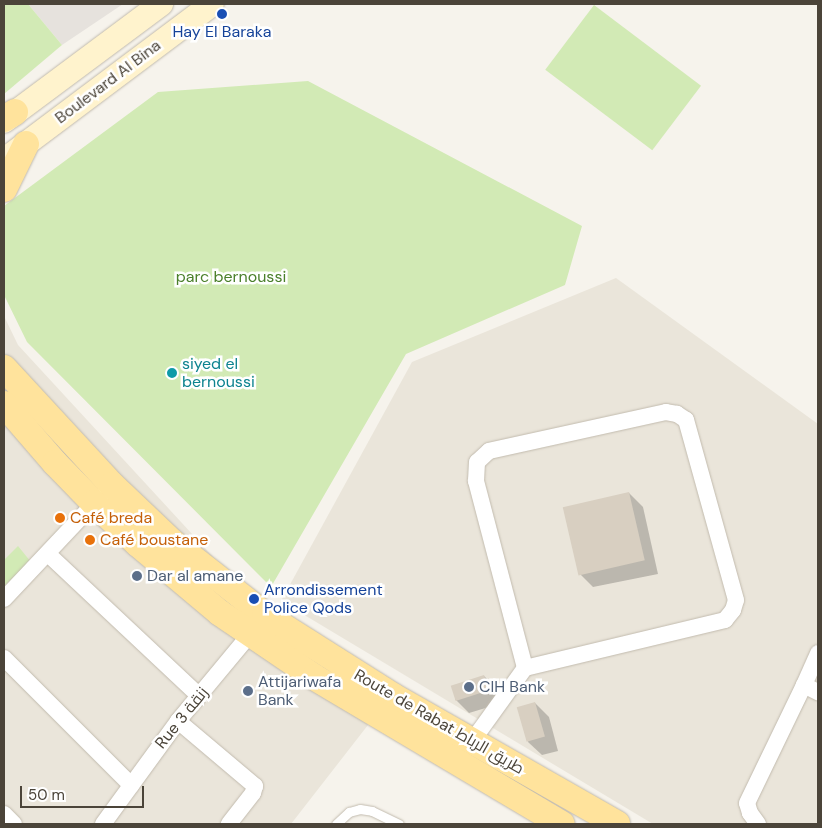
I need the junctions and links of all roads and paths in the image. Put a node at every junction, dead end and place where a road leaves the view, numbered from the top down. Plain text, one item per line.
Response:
1 (161, 4) edge
2 (212, 4) edge
3 (8, 118) edge
4 (26, 144) junction
5 (4, 160) edge
6 (4, 189) edge
7 (4, 368) edge
8 (4, 404) edge
9 (103, 494) junction
10 (48, 554) junction
11 (4, 599) edge
12 (265, 615) junction
13 (249, 635) junction
14 (818, 653) edge
15 (4, 658) edge
16 (525, 668) junction
17 (811, 688) edge
18 (199, 696) junction
19 (178, 721) junction
20 (473, 740) junction
21 (131, 784) junction
22 (4, 814) edge
23 (14, 824) edge
24 (104, 824) edge
25 (229, 824) edge
26 (336, 824) edge
27 (399, 824) edge
28 (562, 824) edge
29 (617, 824) edge
30 (758, 824) edge

1 - 3 main road, Boulevard Al Bina
2 - 4 main road, Boulevard Al Bina
4 - 5 main road, Boulevard Al Bina
4 - 6 main road
7 - 9 main road, Route de Rabat طريق الرباط
8 - 9 main road, Route de Rabat طريق الرباط
9 - 10 street
9 - 12 main road, Route de Rabat طريق الرباط
9 - 13 main road, Route de Rabat طريق الرباط
10 - 11 street
10 - 18 street
12 - 13 street, Rue 3 زنقة
12 - 20 main road, Route de Rabat طريق الرباط
13 - 18 street, Rue 3 زنقة
13 - 28 main road, Route de Rabat طريق الرباط
14 - 17 street
15 - 21 street
16 - 16 street
16 - 20 street
17 - 30 street
18 - 19 street, Rue 3 زنقة
19 - 21 street, Rue 3 زنقة
19 - 25 street
20 - 29 main road, Route de Rabat طريق الرباط
21 - 24 street, Rue 3 زنقة
22 - 23 street
26 - 27 lane

